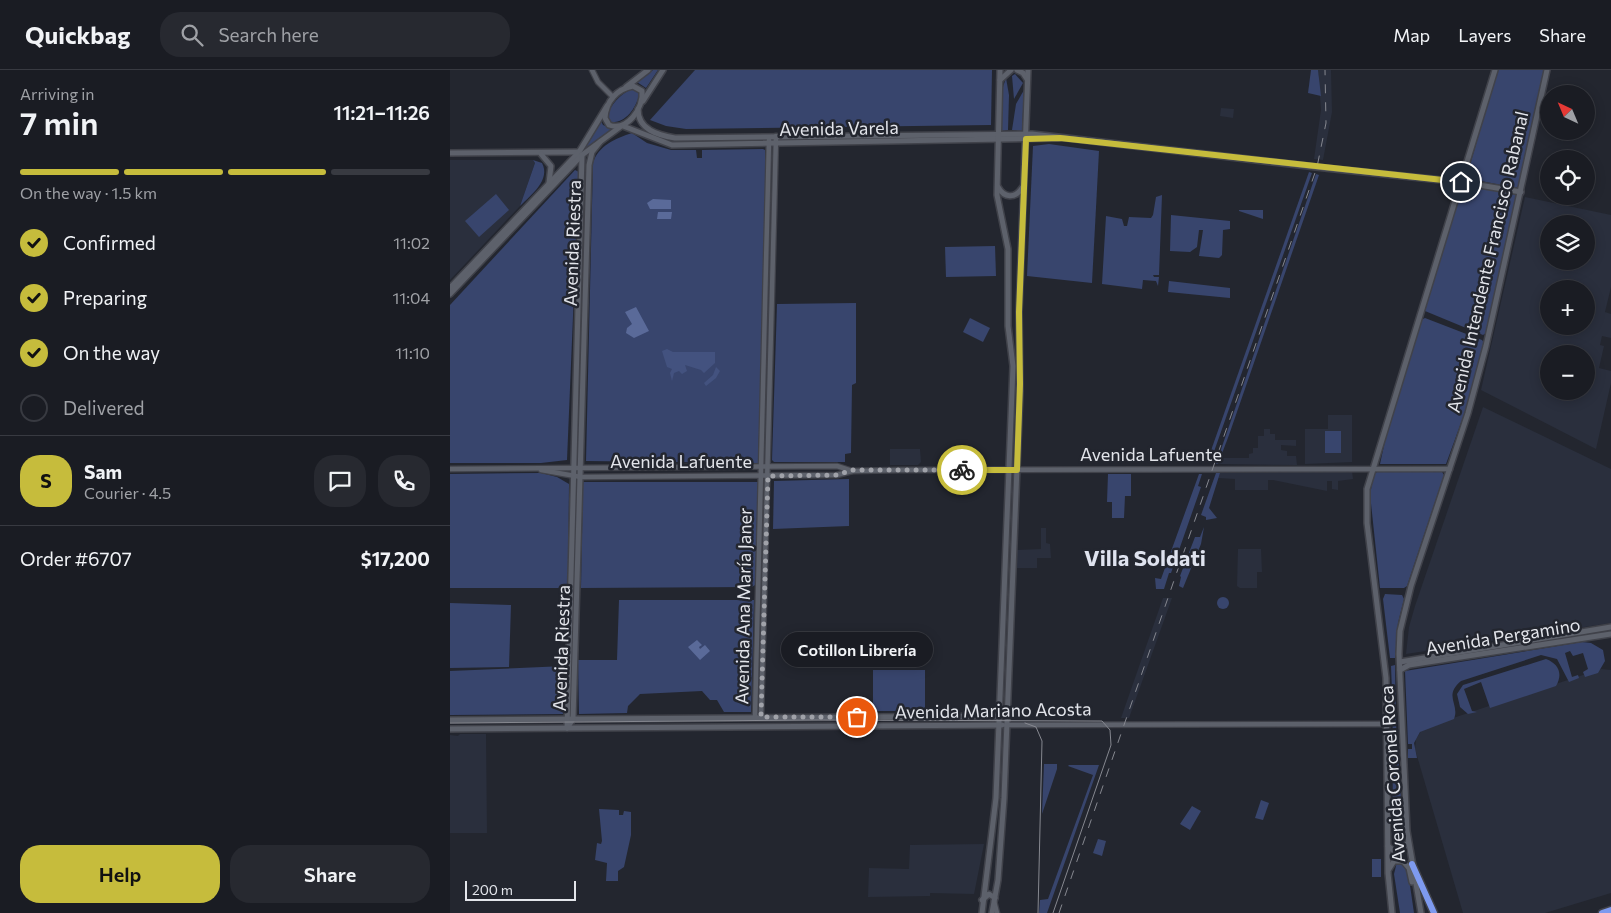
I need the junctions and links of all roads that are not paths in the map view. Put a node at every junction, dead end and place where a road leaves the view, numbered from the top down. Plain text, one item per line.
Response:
1 (592, 70) edge
2 (648, 70) edge
3 (663, 70) edge
4 (1000, 70) edge
5 (1011, 70) edge
6 (1017, 70) edge
7 (1028, 70) edge
8 (1495, 70) edge
9 (1547, 70) edge
10 (1027, 80) junction
11 (999, 81) junction
12 (624, 88) junction
13 (613, 97) junction
14 (607, 106) junction
15 (640, 106) junction
16 (621, 126) junction
17 (856, 135) junction
18 (769, 136) junction
19 (776, 136) junction
20 (998, 137) junction
21 (1026, 137) junction
22 (600, 142) junction
23 (856, 143) junction
24 (769, 144) junction
25 (777, 144) junction
26 (450, 153) edge
27 (540, 153) junction
28 (580, 154) junction
29 (574, 164) junction
30 (580, 167) junction
31 (1461, 182) junction
32 (549, 184) junction
33 (1024, 184) junction
34 (996, 185) junction
35 (1521, 192) junction
36 (579, 227) junction
37 (587, 227) junction
38 (767, 256) junction
39 (774, 258) junction
40 (450, 288) edge
41 (450, 294) edge
42 (761, 466) junction
43 (769, 466) junction
44 (574, 467) junction
45 (582, 467) junction
46 (450, 469) edge
47 (1373, 469) junction
48 (1450, 469) junction
49 (541, 470) junction
50 (852, 470) junction
51 (1009, 470) junction
52 (1017, 470) junction
53 (761, 476) junction
54 (768, 476) junction
55 (573, 477) junction
56 (581, 477) junction
57 (758, 595) junction
58 (765, 595) junction
59 (1611, 627) edge
60 (1611, 634) edge
61 (1400, 662) junction
62 (568, 668) junction
63 (575, 668) junction
64 (756, 669) junction
65 (763, 669) junction
66 (1400, 670) junction
67 (999, 716) junction
68 (1006, 716) junction
69 (758, 717) junction
70 (567, 719) junction
71 (573, 719) junction
72 (450, 720) edge
73 (1387, 724) junction
74 (999, 725) junction
75 (1006, 725) junction
76 (758, 726) junction
77 (567, 728) junction
78 (450, 729) edge
79 (1408, 843) junction
80 (1388, 845) junction
81 (1412, 864) junction
82 (987, 868) junction
83 (1388, 873) junction
84 (998, 880) junction
85 (994, 899) junction
86 (982, 900) junction
87 (1611, 910) edge
88 (982, 913) edge
89 (992, 913) edge
90 (997, 913) edge
91 (1392, 913) edge
92 (1421, 913) edge
93 (1434, 913) edge
94 (1602, 913) edge

1 - 13 street
2 - 12 main road
3 - 15 main road
4 - 11 main road
5 - 11 main road
6 - 10 main road
7 - 10 main road
8 - 31 main road
9 - 35 main road, Avenida Intendente Francisco Rabanal
10 - 21 main road
11 - 20 main road
12 - 13 main road
12 - 15 main road
13 - 14 main road
14 - 16 main road
14 - 28 main road
15 - 16 main road
15 - 18 main road, Avenida Varela
16 - 22 main road
16 - 24 main road, Avenida Varela
17 - 19 main road, Avenida Varela
17 - 20 main road, Avenida Varela
17 - 23 main road
18 - 19 main road, Avenida Varela
18 - 24 street, Avenida Ana María Janer
19 - 25 street, Avenida Ana María Janer
20 - 21 main road, Avenida Varela
20 - 23 main road, Avenida Varela
20 - 34 main road
21 - 31 main road, Avenida Varela
21 - 33 main road
22 - 28 main road
22 - 37 main road, Avenida Riestra
23 - 25 main road, Avenida Varela
24 - 25 main road, Avenida Varela
24 - 38 street, Avenida Ana María Janer
25 - 39 street, Avenida Ana María Janer
26 - 27 main road
27 - 28 main road
27 - 32 main road
28 - 29 main road
28 - 30 main road, Avenida Riestra
28 - 32 main road
29 - 30 main road
29 - 41 main road
30 - 36 main road, Avenida Riestra
31 - 35 main road, Avenida Varela
31 - 47 main road
32 - 40 main road
33 - 34 main road
33 - 52 main road
34 - 51 main road
35 - 48 main road, Avenida Intendente Francisco Rabanal
36 - 37 main road
36 - 44 main road, Avenida Riestra
37 - 45 main road, Avenida Riestra
38 - 39 street
38 - 42 street, Avenida Ana María Janer
39 - 43 street, Avenida Ana María Janer
42 - 43 street, Avenida Lafuente
42 - 45 street, Avenida Lafuente
42 - 53 street, Avenida Ana María Janer
43 - 50 street, Avenida Lafuente
43 - 54 street, Avenida Ana María Janer
44 - 45 street, Avenida Lafuente
44 - 49 street, Avenida Lafuente
44 - 55 main road, Avenida Riestra
45 - 56 main road, Avenida Riestra
46 - 49 street, Avenida Lafuente
47 - 48 street, Avenida Lafuente
47 - 52 street, Avenida Lafuente
47 - 73 main road, Avenida Coronel Roca
48 - 61 main road, Avenida Intendente Francisco Rabanal
49 - 55 street, Avenida Lafuente
50 - 51 street, Avenida Lafuente
50 - 54 street, Avenida Lafuente
51 - 52 street, Avenida Lafuente
51 - 67 main road
52 - 68 main road
53 - 54 street, Avenida Lafuente
53 - 56 street, Avenida Lafuente
53 - 57 street, Avenida Ana María Janer
54 - 58 street, Avenida Ana María Janer
55 - 56 street, Avenida Lafuente
55 - 62 main road, Avenida Riestra
56 - 63 main road, Avenida Riestra
57 - 58 street
57 - 64 street, Avenida Ana María Janer
58 - 65 street, Avenida Ana María Janer
59 - 61 main road, Avenida Pergamino
60 - 66 main road, Avenida Pergamino
61 - 66 main road, Avenida Coronel Roca
62 - 63 main road
62 - 70 main road, Avenida Riestra
63 - 71 main road, Avenida Riestra
64 - 65 street
64 - 69 street, Avenida Ana María Janer
65 - 69 street, Avenida Ana María Janer
66 - 79 main road, Avenida Coronel Roca
67 - 68 main road, Avenida Mariano Acosta
67 - 69 main road, Avenida Mariano Acosta
67 - 74 main road
68 - 75 main road
69 - 71 main road, Avenida Mariano Acosta
69 - 76 main road, Avenida Ana María Janer
70 - 71 main road, Avenida Mariano Acosta
70 - 72 main road, Avenida Mariano Acosta
70 - 77 main road, Avenida Riestra
71 - 77 main road, Avenida Riestra
73 - 75 street, Avenida Mariano Acosta
73 - 80 main road, Avenida Coronel Roca
74 - 75 main road, Avenida Mariano Acosta
74 - 76 main road, Avenida Mariano Acosta
74 - 82 main road
75 - 84 main road
76 - 77 main road, Avenida Mariano Acosta
77 - 78 main road, Avenida Mariano Acosta
79 - 80 main road
79 - 81 main road, Avenida Coronel Roca
80 - 83 main road, Avenida Coronel Roca
81 - 92 main road, Avenida Coronel Roca
81 - 93 highway
82 - 84 main road
82 - 86 main road
83 - 91 main road, Avenida Coronel Roca
83 - 92 main road
84 - 85 main road
85 - 86 main road
85 - 89 main road
85 - 90 street
86 - 88 main road
87 - 94 highway

